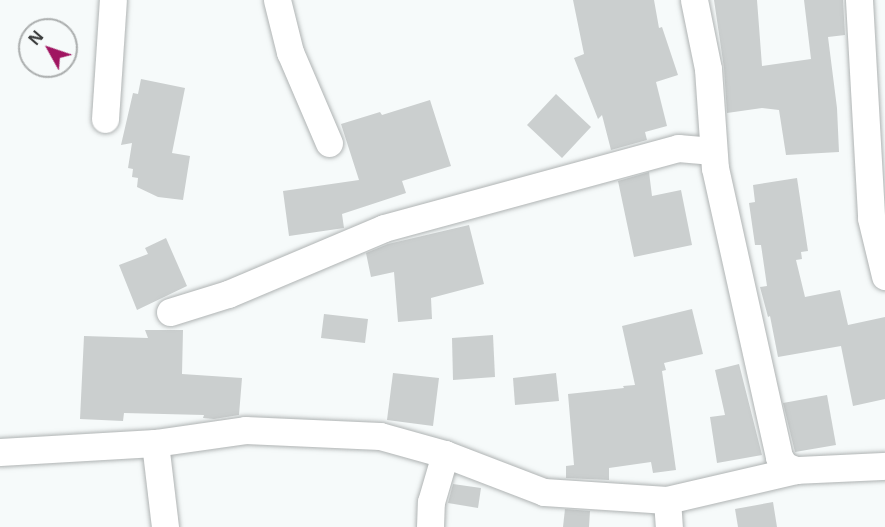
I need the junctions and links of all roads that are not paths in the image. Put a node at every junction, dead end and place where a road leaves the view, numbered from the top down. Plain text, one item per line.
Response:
1 (113, 0) edge
2 (277, 0) edge
3 (694, 0) edge
4 (859, 0) edge
5 (105, 118) dead end
6 (329, 143) dead end
7 (713, 152) junction
8 (885, 276) edge
9 (170, 312) dead end
10 (155, 443) junction
11 (0, 452) edge
12 (445, 454) junction
13 (885, 466) edge
14 (796, 470) junction
15 (667, 500) junction
16 (165, 527) edge
17 (430, 527) edge
18 (669, 527) edge

1 - 5 street
2 - 6 street
3 - 7 street
4 - 8 street
7 - 9 street
7 - 14 street
10 - 11 street
10 - 12 street
10 - 16 street
12 - 15 street
12 - 17 street
13 - 14 street
14 - 15 street
15 - 18 street

